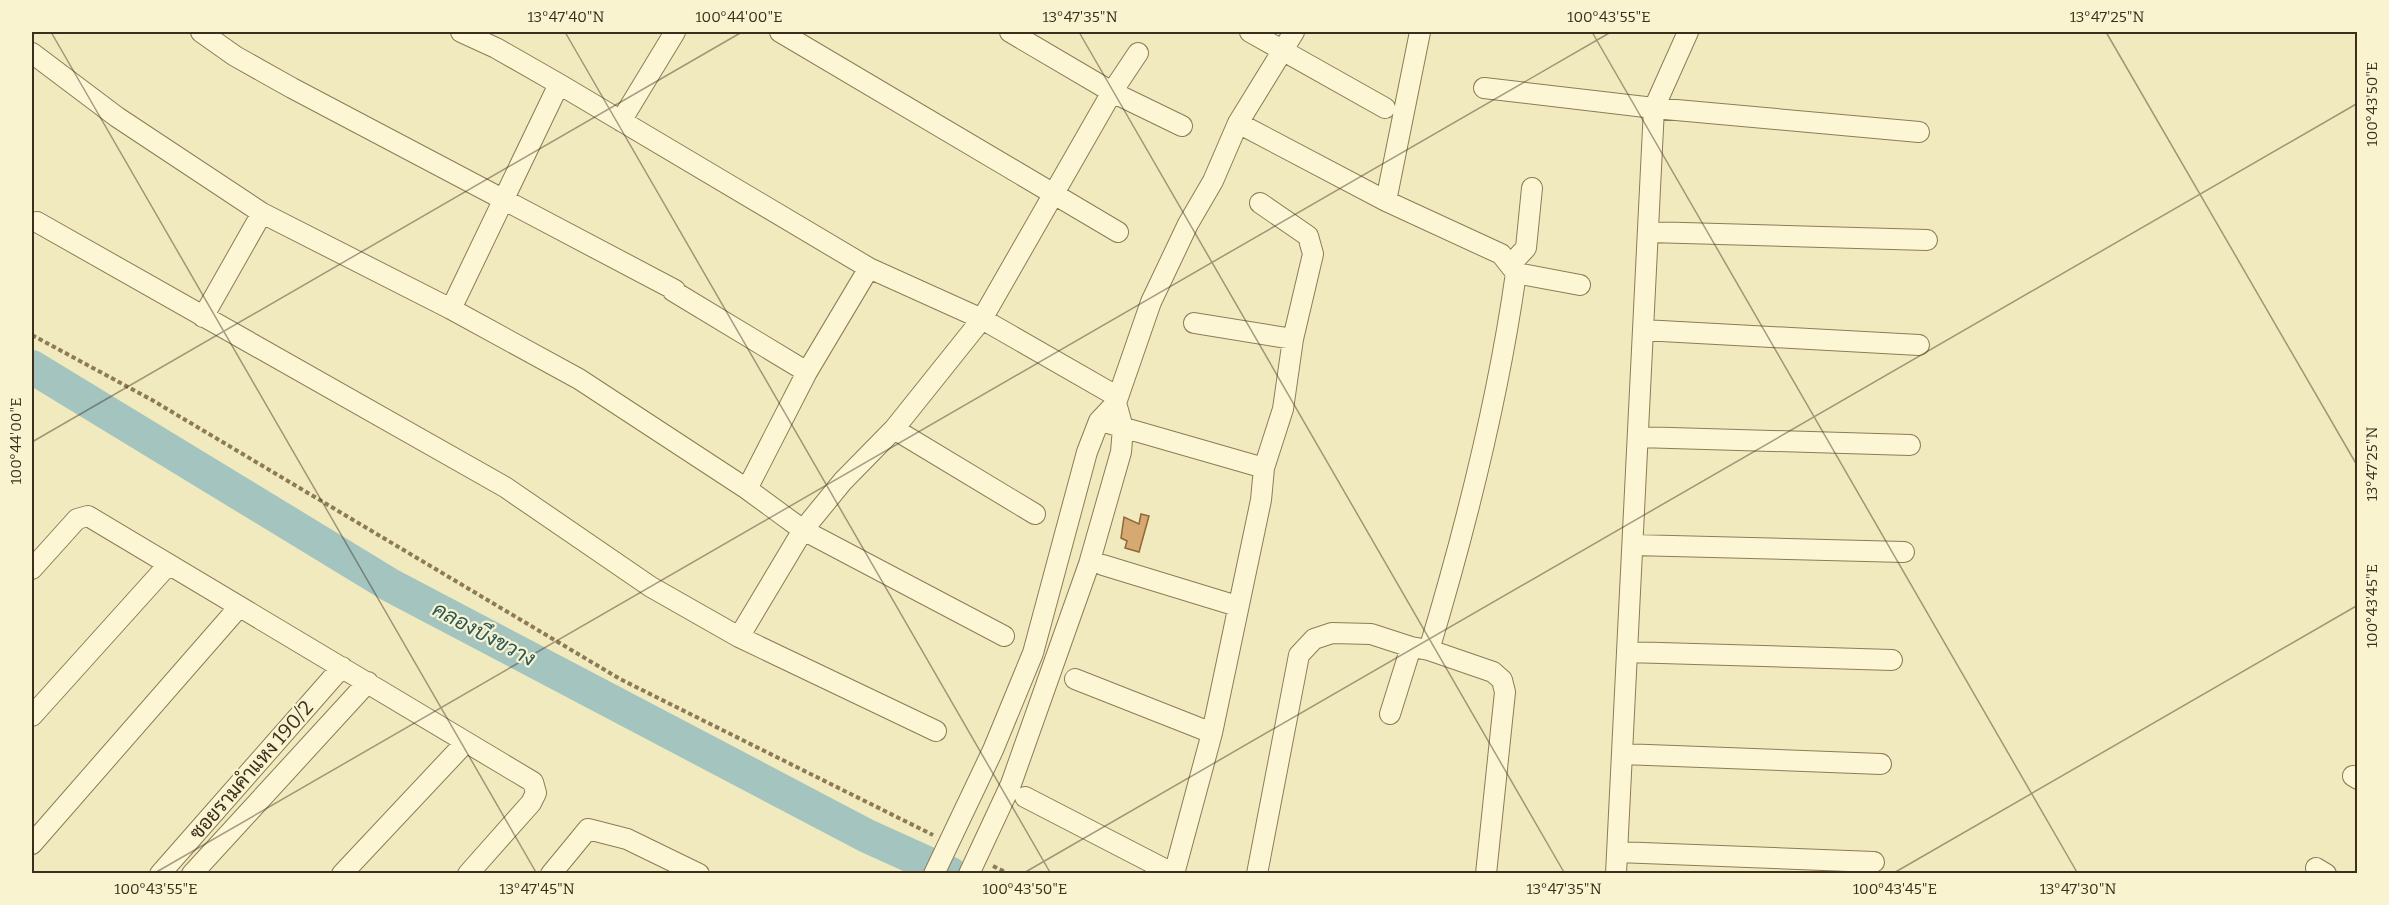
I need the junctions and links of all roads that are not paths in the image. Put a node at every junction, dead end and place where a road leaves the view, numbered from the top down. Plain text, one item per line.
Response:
1 (201, 32) edge
2 (461, 32) edge
3 (675, 32) edge
4 (780, 32) edge
5 (1010, 32) edge
6 (1250, 32) edge
7 (1294, 32) edge
8 (1420, 32) edge
9 (1688, 32) edge
10 (501, 40) edge
11 (1283, 50) junction
12 (32, 53) edge
13 (1138, 53) dead end
14 (559, 84) junction
15 (1484, 88) dead end
16 (1112, 92) junction
17 (1385, 108) dead end
18 (1654, 108) junction
19 (621, 122) junction
20 (1238, 123) junction
21 (1182, 126) dead end
22 (1919, 132) dead end
23 (1532, 188) dead end
24 (1053, 196) junction
25 (503, 201) junction
26 (1386, 201) junction
27 (1260, 203) dead end
28 (262, 213) junction
29 (37, 222) dead end
30 (1118, 232) dead end
31 (1649, 232) junction
32 (1927, 240) dead end
33 (869, 268) junction
34 (1514, 269) junction
35 (1580, 285) dead end
36 (452, 309) junction
37 (203, 317) junction
38 (982, 319) junction
39 (1194, 323) dead end
40 (1644, 330) junction
41 (1293, 339) junction
42 (1919, 345) dead end
43 (807, 372) junction
44 (1117, 400) junction
45 (1099, 420) junction
46 (1122, 428) junction
47 (894, 429) junction
48 (1638, 436) junction
49 (1910, 445) dead end
50 (1264, 468) junction
51 (747, 489) junction
52 (1035, 514) dead end
53 (803, 530) junction
54 (1062, 542) junction
55 (1633, 545) junction
56 (1904, 552) dead end
57 (1097, 559) junction
58 (168, 565) junction
59 (32, 569) edge
60 (1238, 606) junction
61 (239, 608) junction
62 (1004, 636) dead end
63 (739, 637) junction
64 (1420, 649) junction
65 (1627, 652) junction
66 (1892, 660) dead end
67 (342, 667) junction
68 (1075, 680) dead end
69 (368, 682) junction
70 (1390, 714) dead end
71 (32, 716) edge
72 (936, 730) dead end
73 (1212, 734) junction
74 (466, 742) junction
75 (993, 750) junction
76 (1622, 754) junction
77 (1881, 764) dead end
78 (1018, 782) junction
79 (32, 844) edge
80 (1617, 852) junction
81 (1874, 862) dead end
82 (160, 873) edge
83 (192, 873) edge
84 (342, 873) edge
85 (468, 873) edge
86 (551, 873) edge
87 (699, 873) edge
88 (934, 873) edge
89 (969, 873) edge
90 (1174, 873) edge
91 (1257, 873) edge
92 (1486, 873) edge
93 (1616, 873) edge

1 - 25 street
2 - 10 street
3 - 19 street
4 - 24 street
5 - 16 street
6 - 11 street
7 - 11 street
8 - 26 street
9 - 18 street
10 - 14 street
11 - 17 street
11 - 20 street
12 - 28 street
13 - 16 street
14 - 19 street
14 - 25 street
15 - 18 street
16 - 21 street
16 - 24 street
18 - 22 street
18 - 31 street
19 - 33 street
20 - 26 street
20 - 44 street
23 - 34 street
24 - 30 street
24 - 38 street
25 - 36 street
25 - 43 street
26 - 34 street
27 - 41 street
28 - 36 street
28 - 37 street
29 - 37 street
31 - 32 street
31 - 40 street
33 - 38 street
33 - 43 street
34 - 35 street
34 - 64 street
36 - 51 street
37 - 63 street
38 - 44 street
38 - 47 street
39 - 41 street
40 - 42 street
40 - 48 street
41 - 50 street
43 - 51 street
44 - 45 street
44 - 46 street
45 - 46 street
45 - 54 street
46 - 50 street
46 - 57 street
47 - 52 street
47 - 53 street
48 - 49 street
48 - 55 street
50 - 60 street
51 - 53 street
53 - 62 street
53 - 63 street
54 - 57 street
54 - 75 street
55 - 56 street
55 - 65 street
57 - 60 street
57 - 78 street
58 - 59 street
58 - 61 street
58 - 71 street
60 - 73 street
61 - 67 street
61 - 79 street
63 - 72 street
64 - 70 street
64 - 91 street
64 - 92 street
65 - 66 street
65 - 76 street
67 - 69 street
67 - 82 street, ซอยรามคำแหง 190/2
68 - 73 street
69 - 74 street
69 - 83 street, ซอยรามคำแหง 190/2
73 - 90 street
74 - 84 street
74 - 85 street
75 - 78 street
75 - 88 street
76 - 77 street
76 - 80 street
78 - 89 street
78 - 90 street
80 - 81 street
80 - 93 street
86 - 87 street

